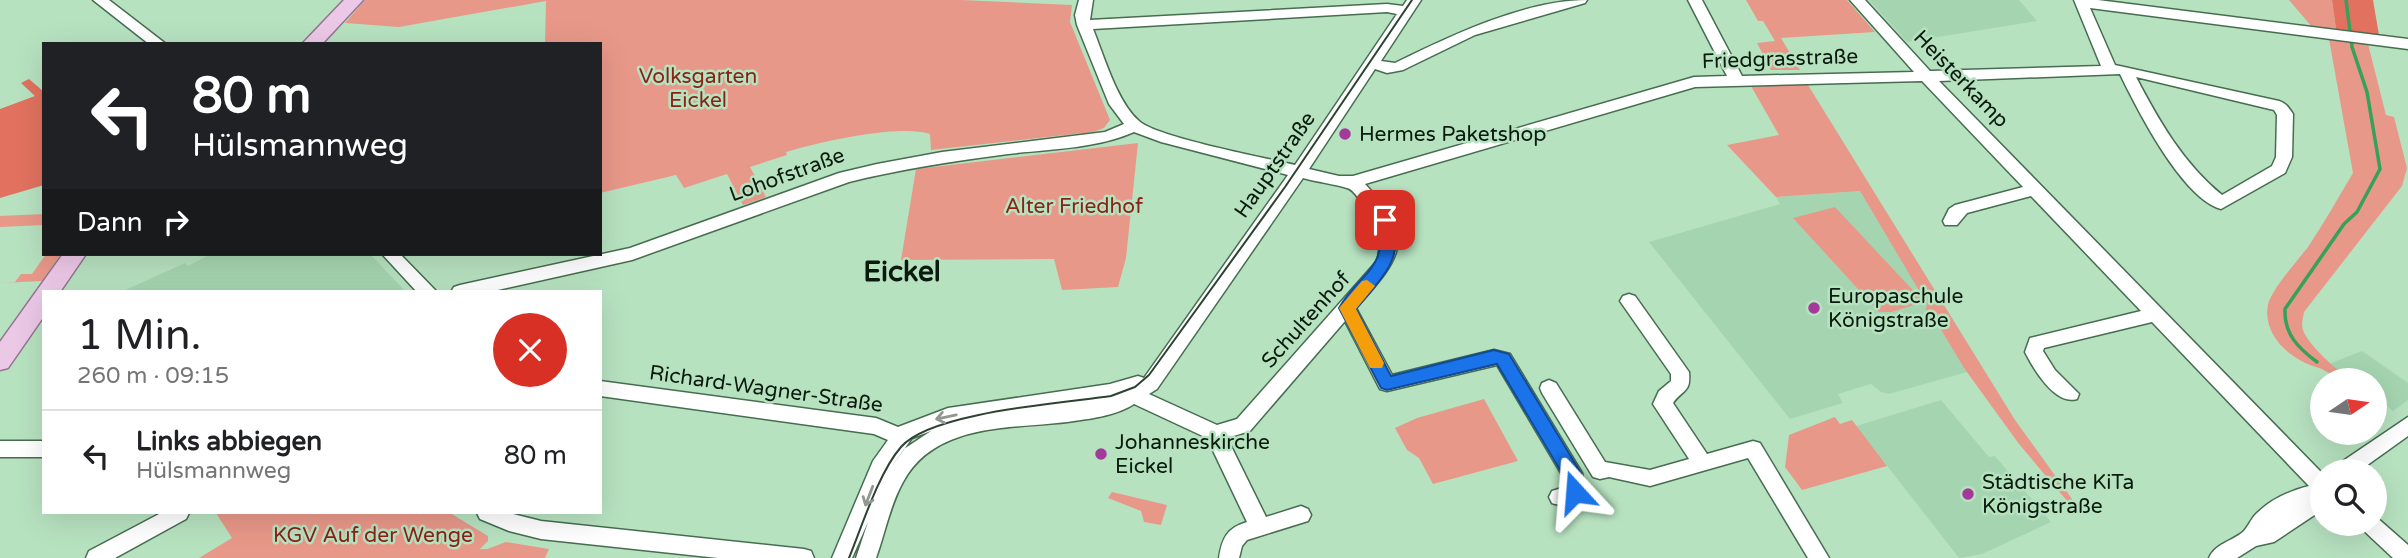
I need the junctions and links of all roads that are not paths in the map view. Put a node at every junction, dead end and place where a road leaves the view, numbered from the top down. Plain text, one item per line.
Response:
1 (100, 0) edge
2 (354, 0) edge
3 (1086, 0) edge
4 (1580, 0) edge
5 (1695, 0) edge
6 (1857, 0) edge
7 (1410, 6) edge
8 (1084, 25) junction
9 (156, 42) edge
10 (313, 42) edge
11 (2408, 44) edge
12 (1371, 63) junction
13 (2118, 69) junction
14 (1926, 76) junction
15 (1736, 79) junction
16 (1134, 126) junction
17 (1299, 172) junction
18 (1353, 182) junction
19 (2035, 189) junction
20 (1951, 221) dead end
21 (74, 256) edge
22 (392, 256) edge
23 (49, 290) edge
24 (426, 290) edge
25 (469, 290) edge
26 (42, 301) edge
27 (1629, 301) dead end
28 (1347, 308) junction
29 (2156, 314) junction
30 (0, 361) edge
31 (602, 388) edge
32 (1549, 388) dead end
33 (1130, 392) junction
34 (2070, 394) dead end
35 (2408, 425) edge
36 (1216, 433) junction
37 (900, 436) junction
38 (0, 449) edge
39 (42, 449) edge
40 (2361, 459) edge
41 (1703, 463) junction
42 (2310, 481) edge
43 (1559, 497) dead end
44 (2310, 506) edge
45 (177, 514) edge
46 (489, 514) edge
47 (1301, 515) dead end
48 (1260, 526) junction
49 (2383, 536) edge
50 (733, 554) edge
51 (96, 558) edge
52 (804, 558) edge
53 (842, 558) edge
54 (866, 558) edge
55 (1229, 558) edge
56 (1819, 558) edge
57 (2219, 558) edge
58 (2408, 558) edge

1 - 9 street
2 - 10 main road
3 - 8 street
4 - 12 street
5 - 15 street
6 - 14 street, Heisterkamp
7 - 8 street
7 - 12 street, Hauptstraße
8 - 16 street
11 - 13 street
12 - 17 street, Hauptstraße
13 - 13 street, Friedgrasstraße
13 - 14 street, Friedgrasstraße
14 - 15 street, Friedgrasstraße
14 - 19 street, Heisterkamp
15 - 18 street, Friedgrasstraße
16 - 17 street, Friedgrasstraße
16 - 25 street, Lohofstraße
17 - 18 street, Friedgrasstraße
17 - 33 street, Hauptstraße
18 - 28 street, Schultenhof
19 - 20 street
19 - 29 street, Heisterkamp
21 - 23 main road
22 - 24 street
26 - 30 main road
27 - 41 street
28 - 36 street, Schultenhof
28 - 43 street
29 - 34 street
29 - 42 street, Heisterkamp
31 - 37 street, Richard-Wagner-Straße
32 - 41 street
33 - 36 street
33 -> 37 street, Richard-Wagner-Straße
33 - 54 street
35 - 40 street
36 - 48 street
37 -> 53 street
38 - 39 street
41 - 56 street
44 - 57 street
45 - 51 street
46 - 50 street
47 - 48 street
48 - 55 street
49 - 58 street
50 - 52 street

